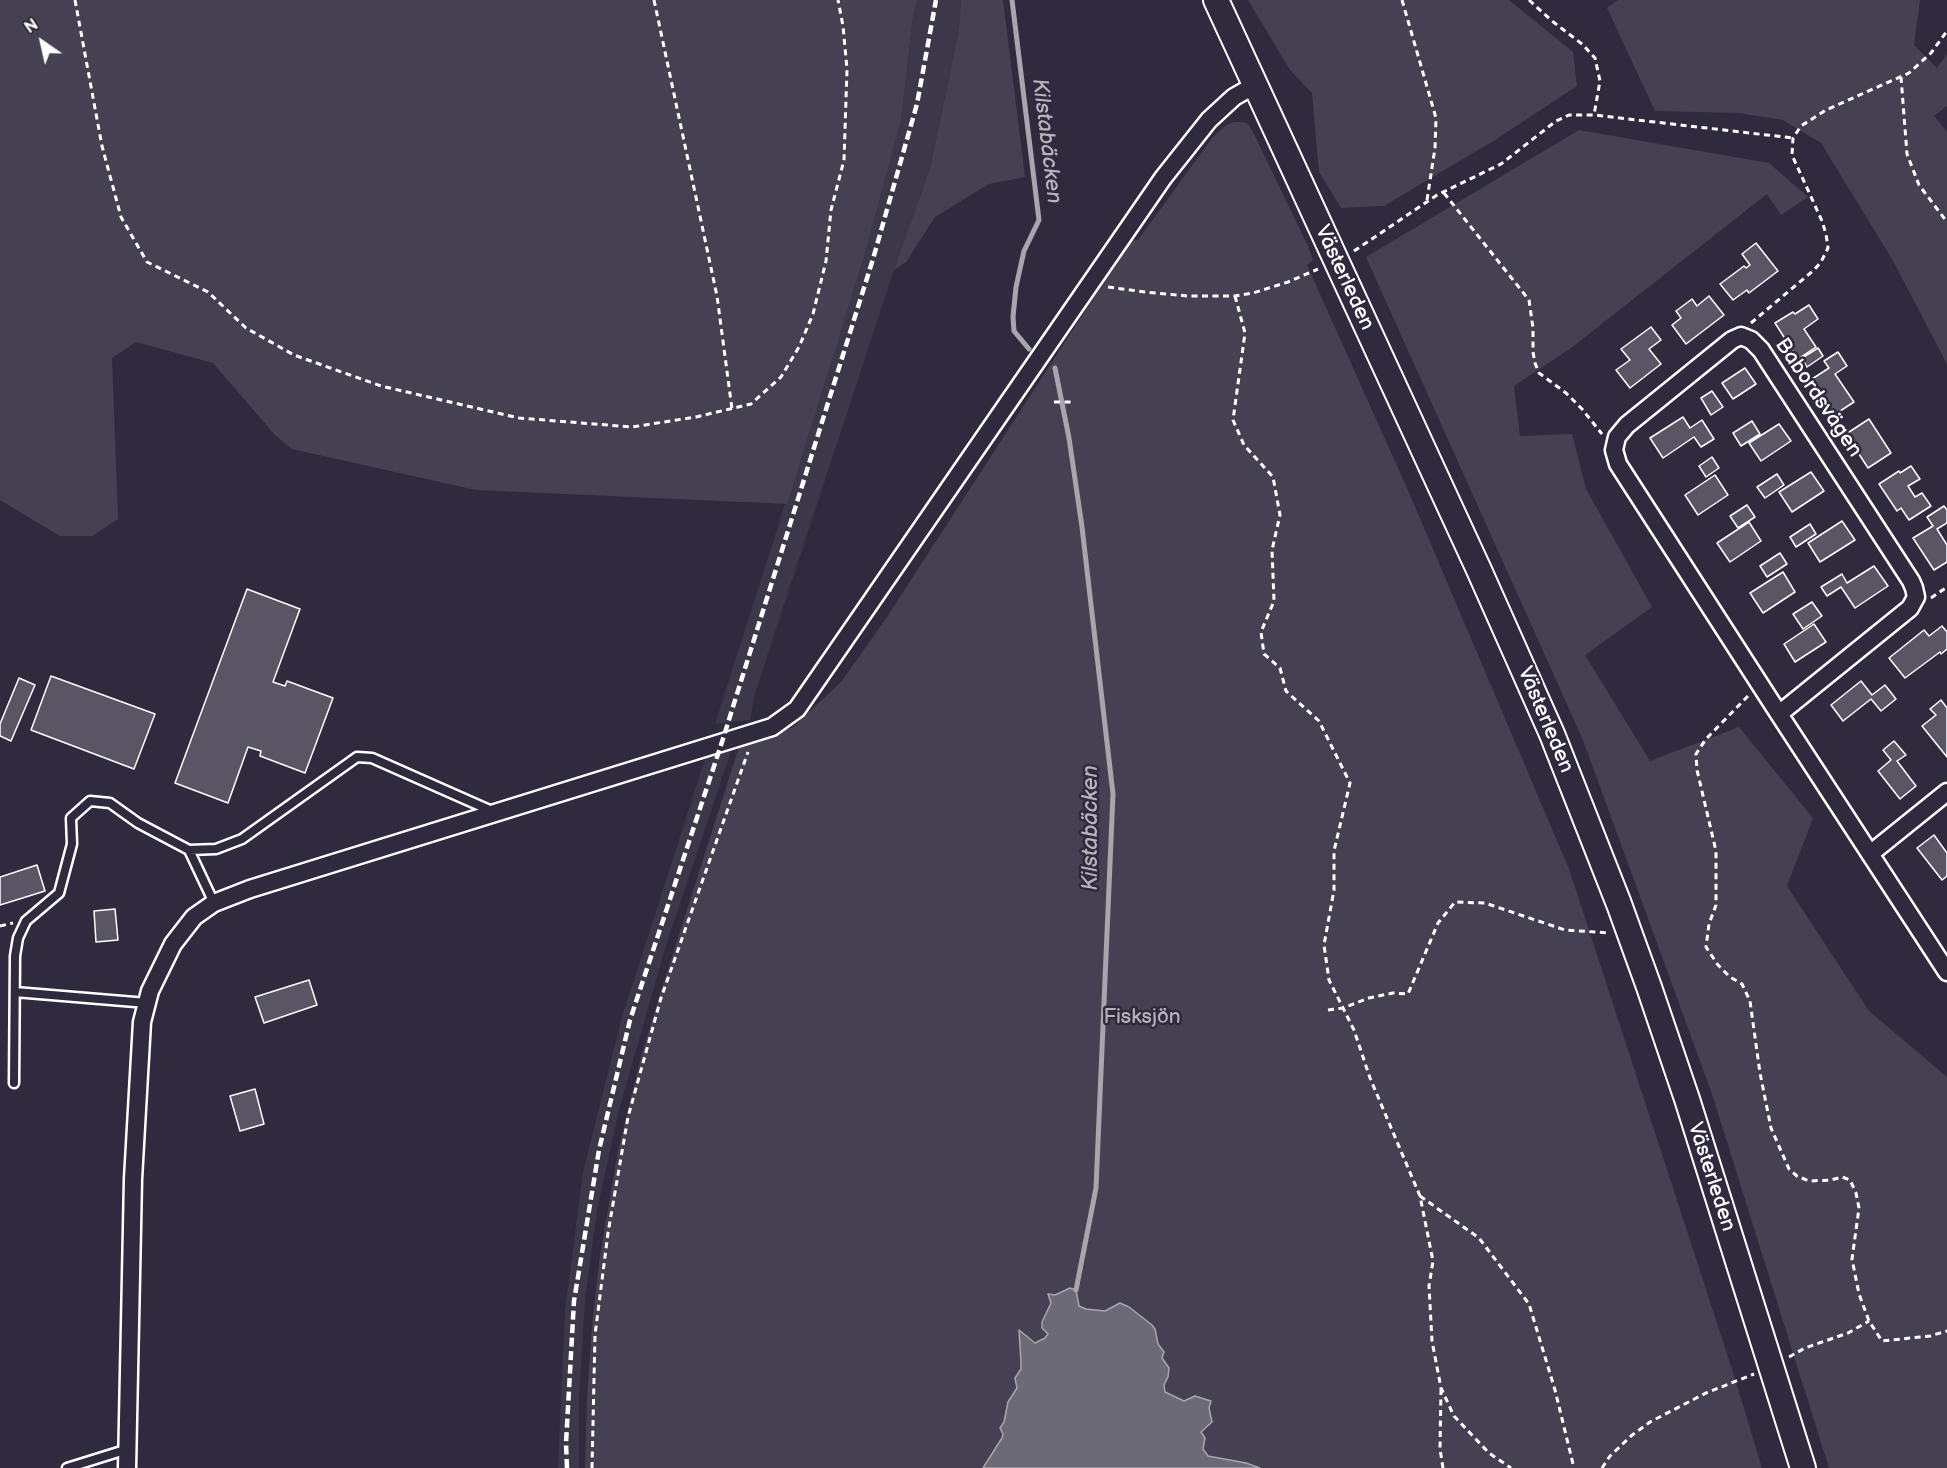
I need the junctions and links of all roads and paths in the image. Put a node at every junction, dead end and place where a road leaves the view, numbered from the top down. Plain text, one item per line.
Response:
1 (75, 0) edge
2 (654, 0) edge
3 (838, 0) edge
4 (1216, 0) edge
5 (1402, 0) edge
6 (1529, 0) edge
7 (1947, 31) edge
8 (1901, 77) junction
9 (1255, 85) junction
10 (1594, 115) junction
11 (1793, 138) junction
12 (1443, 192) junction
13 (1427, 201) junction
14 (1947, 222) edge
15 (1350, 253) dead end
16 (1322, 267) dead end
17 (1089, 284) junction
18 (1234, 296) junction
19 (1742, 336) junction
20 (1054, 402) dead end
21 (1075, 402) dead end
22 (732, 409) junction
23 (1614, 450) junction
24 (1760, 684) junction
25 (1779, 714) junction
26 (749, 751) dead end
27 (1947, 792) edge
28 (495, 812) junction
29 (189, 850) junction
30 (1870, 854) junction
31 (213, 903) junction
32 (1628, 930) junction
33 (1947, 972) edge
34 (15, 992) junction
35 (147, 1003) junction
36 (1343, 1008) junction
37 (1328, 1010) dead end
38 (14, 1083) dead end
39 (1420, 1196) junction
40 (1869, 1321) junction
41 (1947, 1331) edge
42 (1772, 1366) junction
43 (1442, 1388) junction
44 (128, 1449) junction
45 (67, 1468) edge
46 (127, 1468) edge
47 (592, 1468) edge
48 (1443, 1468) edge
49 (1511, 1468) edge
50 (1574, 1468) edge
51 (1602, 1468) edge
52 (1803, 1468) edge

1 - 22 path
2 - 22 path
3 - 22 path
4 - 9 street, Västerleden
5 - 13 path
6 - 10 path
7 - 8 path
8 - 11 path
8 - 14 path
9 - 17 street
9 - 32 street, Västerleden
10 - 11 path
10 - 12 path
11 - 19 path
12 - 13 path
12 - 23 path
13 - 15 path
16 - 18 path
17 - 18 path
17 - 28 street
18 - 36 path
19 - 23 street, Babordsvägen
19 - 25 street, Babordsvägen
20 - 21 path
23 - 24 street
24 - 25 street
24 - 40 path
25 - 30 street
26 - 47 path
27 - 30 street
28 - 29 lane
28 - 31 street
29 - 31 lane
29 - 34 lane
30 - 33 street
31 - 35 street
32 - 36 path
32 - 42 street, Västerleden
34 - 35 lane
34 - 38 lane
35 - 44 street
36 - 37 path
36 - 39 path
39 - 43 path
39 - 50 path
40 - 41 path
40 - 42 path
42 - 51 path
42 - 52 street, Västerleden
43 - 48 path
43 - 49 path
44 - 45 lane
44 - 46 street

